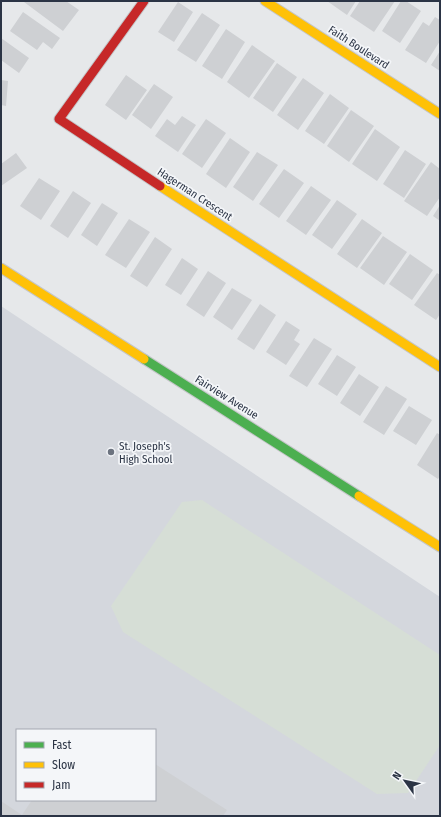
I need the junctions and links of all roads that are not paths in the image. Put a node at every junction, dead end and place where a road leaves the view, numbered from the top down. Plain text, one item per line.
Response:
1 (144, 1) edge
2 (265, 1) edge
3 (440, 114) edge
4 (1, 268) edge
5 (440, 367) edge
6 (440, 547) edge

1 - 5 street, Hagerman Crescent
2 - 3 street, Faith Boulevard
4 - 6 street, Fairview Avenue

